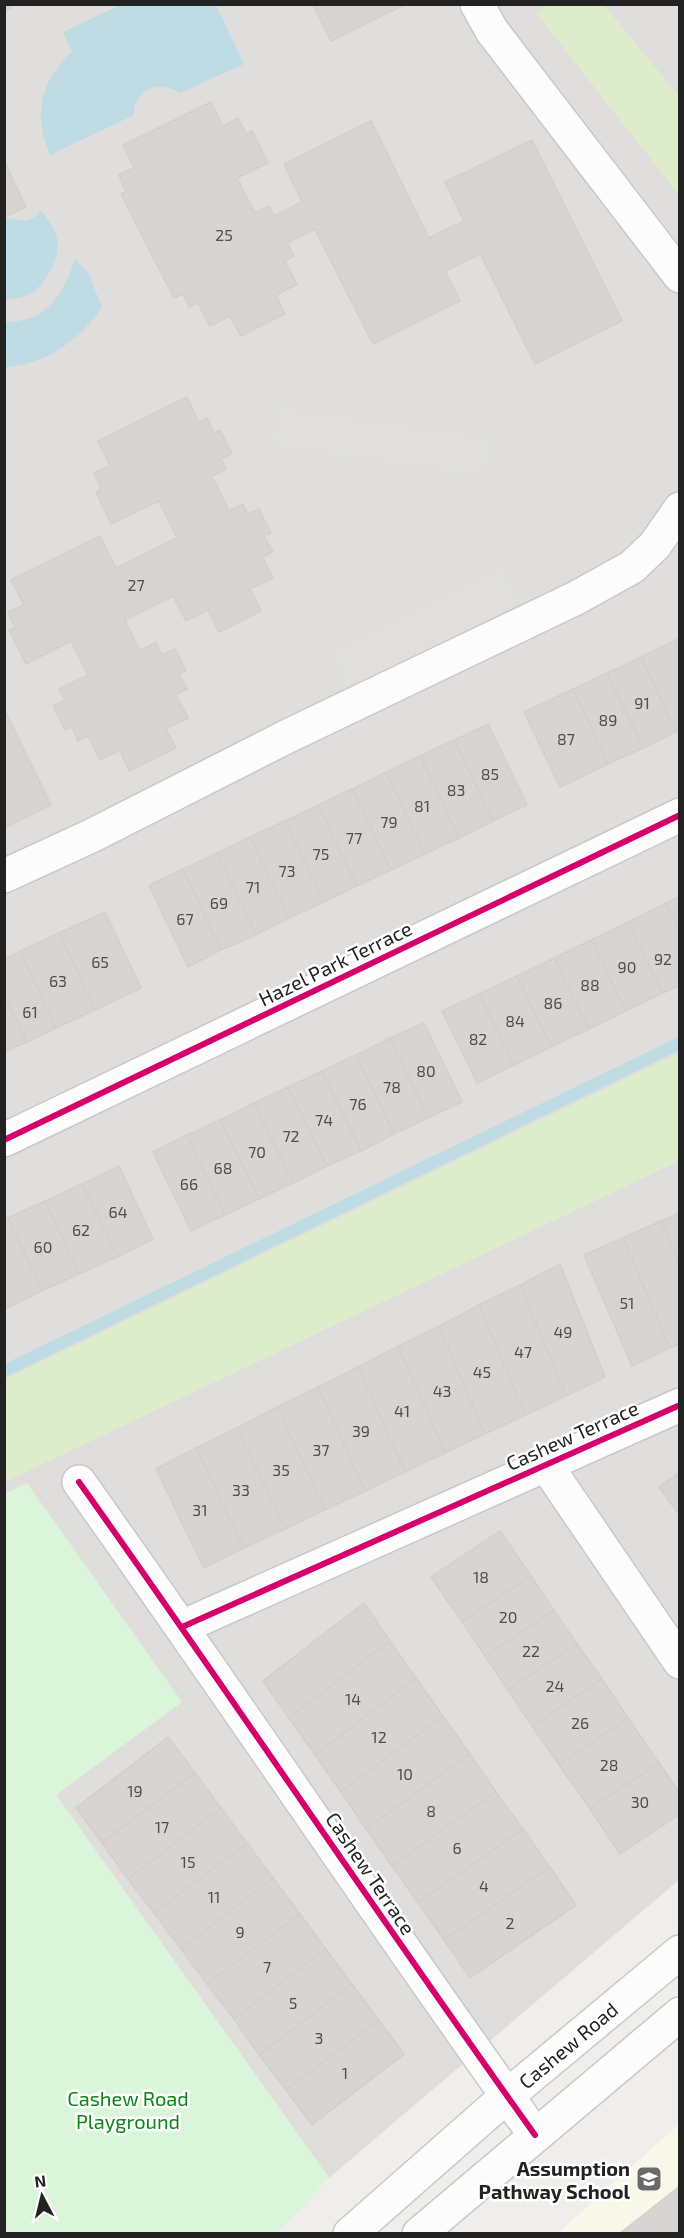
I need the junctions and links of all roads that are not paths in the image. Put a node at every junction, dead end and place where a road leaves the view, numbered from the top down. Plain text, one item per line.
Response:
1 (477, 4) edge
2 (680, 276) edge
3 (680, 509) edge
4 (680, 816) edge
5 (4, 876) edge
6 (4, 1140) edge
7 (680, 1405) edge
8 (546, 1465) junction
9 (79, 1482) dead end
10 (182, 1627) junction
11 (680, 1662) edge
12 (680, 1952) edge
13 (680, 2014) edge
14 (507, 2096) junction
15 (535, 2135) junction
16 (350, 2234) edge
17 (419, 2234) edge

1 - 2 street
3 - 5 street
4 - 6 street, Hazel Park Terrace
7 - 8 street, Cashew Terrace
8 - 10 street, Cashew Terrace
8 - 11 street, Cashew Terrace
9 - 10 street, Cashew Terrace
10 - 14 street, Cashew Terrace
12 - 14 street, Cashew Road
13 - 15 street
14 - 15 street, Cashew Terrace
14 - 16 street, Cashew Road
15 - 17 street

